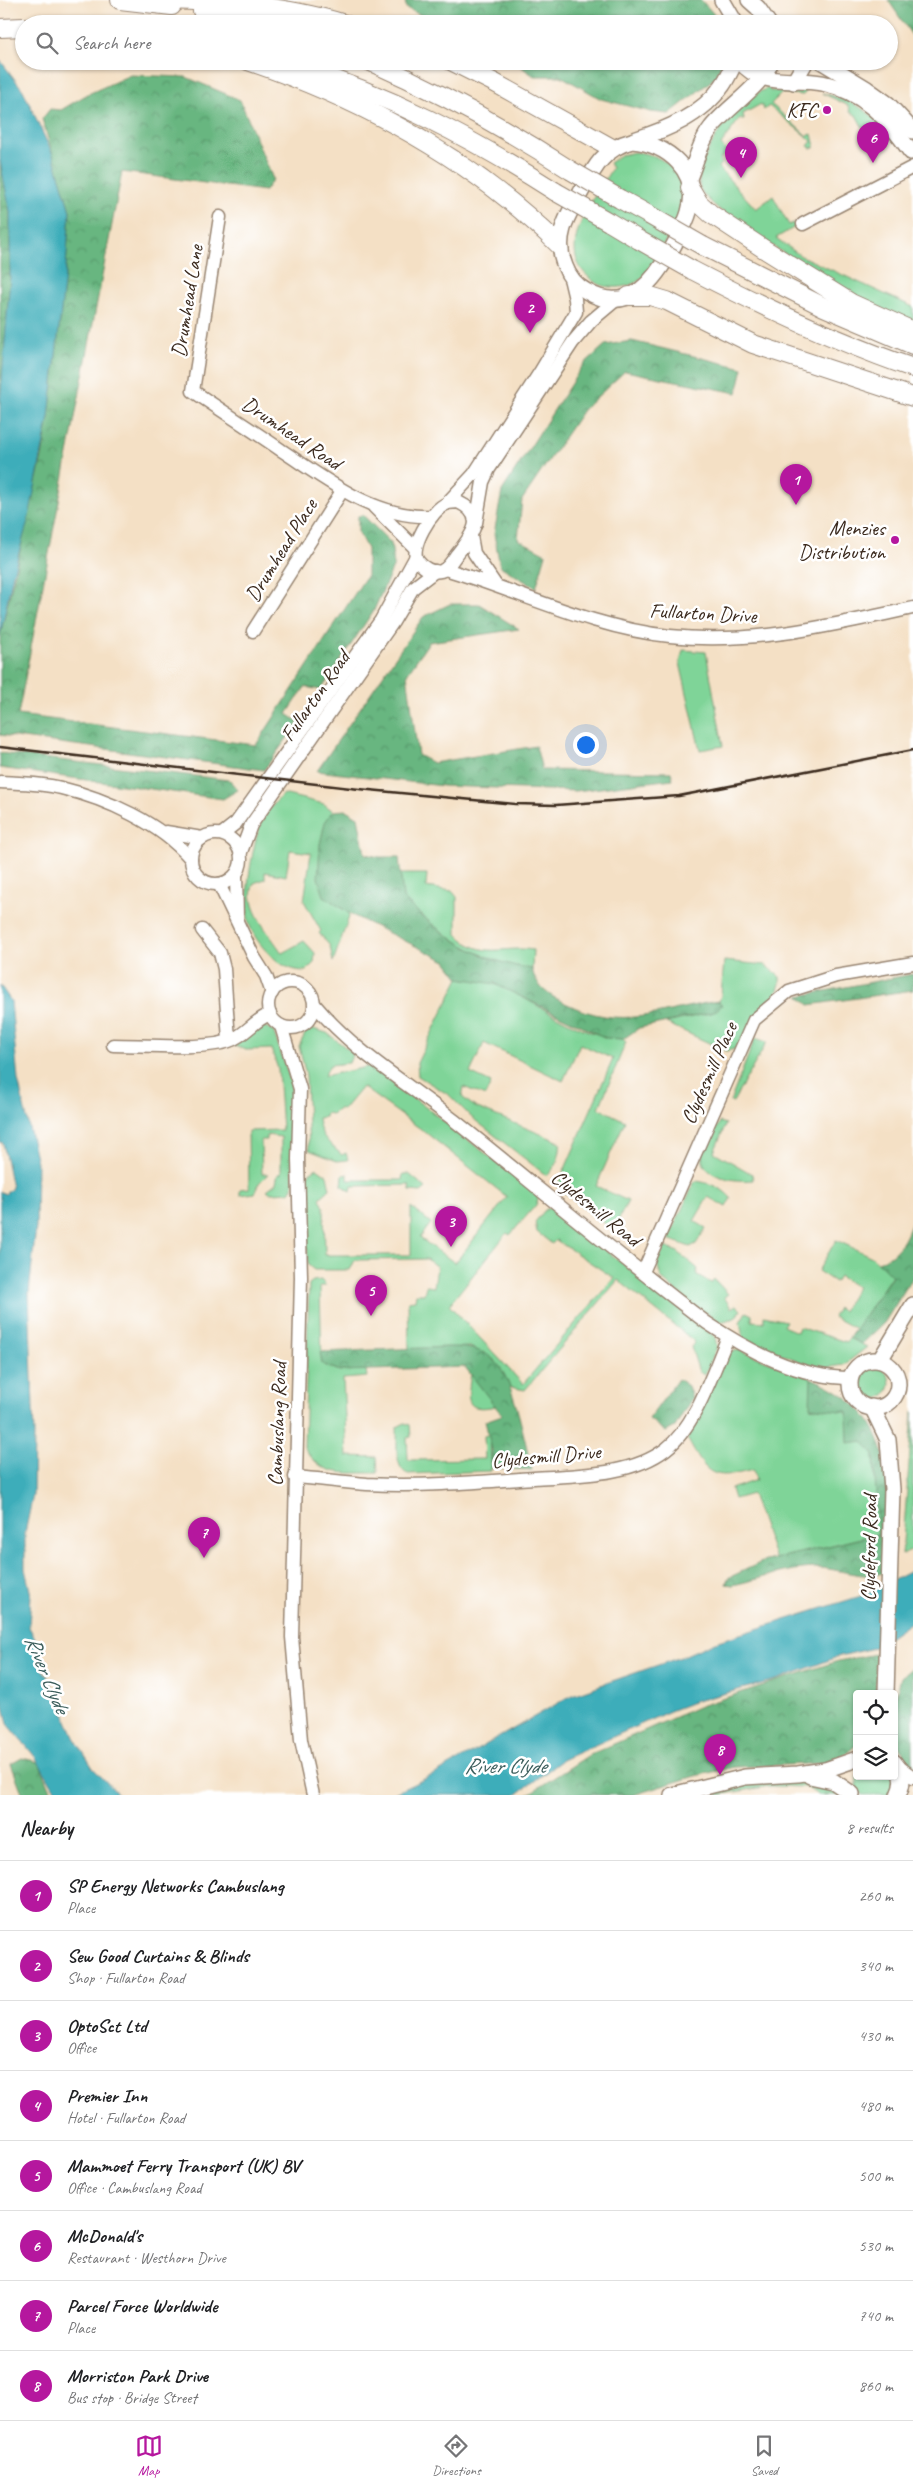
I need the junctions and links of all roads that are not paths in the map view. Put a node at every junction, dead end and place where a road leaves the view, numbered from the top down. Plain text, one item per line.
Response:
1 (120, 0) edge
2 (162, 0) edge
3 (722, 0) edge
4 (749, 0) edge
5 (221, 15) edge
6 (301, 15) edge
7 (731, 15) edge
8 (763, 15) edge
9 (0, 28) edge
10 (15, 28) edge
11 (275, 70) edge
12 (310, 70) edge
13 (388, 70) edge
14 (469, 70) edge
15 (731, 70) edge
16 (751, 70) edge
17 (766, 70) edge
18 (801, 70) edge
19 (836, 70) edge
20 (761, 78) junction
21 (794, 82) junction
22 (913, 131) edge
23 (632, 141) junction
24 (612, 148) junction
25 (912, 158) edge
26 (690, 183) junction
27 (220, 217) dead end
28 (803, 224) dead end
29 (559, 245) junction
30 (570, 278) junction
31 (622, 298) junction
32 (913, 331) edge
33 (913, 345) edge
34 (913, 368) edge
35 (192, 391) joint
36 (913, 397) edge
37 (342, 491) junction
38 (446, 504) junction
39 (372, 505) junction
40 (432, 516) junction
41 (476, 523) junction
42 (471, 536) junction
43 (415, 553) junction
44 (440, 570) junction
45 (495, 584) junction
46 (913, 608) edge
47 (253, 631) dead end
48 (0, 782) edge
49 (158, 830) junction
50 (222, 834) junction
51 (202, 838) junction
52 (241, 852) junction
53 (191, 859) junction
54 (236, 875) junction
55 (218, 884) junction
56 (238, 924) junction
57 (202, 930) dead end
58 (254, 957) junction
59 (913, 963) edge
60 (288, 982) junction
61 (272, 993) junction
62 (315, 1005) junction
63 (270, 1014) junction
64 (304, 1024) junction
65 (281, 1026) junction
66 (336, 1030) junction
67 (229, 1040) junction
68 (113, 1044) dead end
69 (290, 1054) junction
70 (643, 1272) junction
71 (913, 1305) edge
72 (728, 1337) junction
73 (880, 1360) junction
74 (851, 1378) junction
75 (872, 1407) junction
76 (295, 1477) junction
77 (886, 1690) edge
78 (853, 1761) edge
79 (898, 1765) edge
80 (853, 1766) edge
81 (898, 1770) edge
82 (798, 1774) junction
83 (913, 1777) edge
84 (707, 1791) edge
85 (852, 1794) edge
86 (313, 1795) edge
87 (672, 1795) edge
88 (898, 1795) edge

1 - 5 highway
2 - 6 highway
3 - 7 main road
4 - 8 main road
9 - 10 highway
11 - 29 highway
12 - 34 highway, bridge
13 - 33 highway, bridge
14 - 24 highway
15 - 23 main road
16 - 20 main road
17 - 20 main road
18 - 21 main road
19 - 22 main road
20 - 21 main road
20 - 26 main road
21 - 25 main road
23 - 24 main road
23 - 26 main road
24 - 29 main road
25 - 28 street
26 - 31 main road
26 - 32 highway
27 - 35 street, Drumhead Lane
29 - 30 main road
30 - 31 main road
30 - 38 street
31 - 36 highway
31 - 41 street
35 - 37 street, Drumhead Road
37 - 39 street, Drumhead Road
37 - 47 street, Drumhead Place
38 - 40 street
38 - 41 street
39 - 40 street
39 - 43 street, Fullarton Drive
40 - 43 street, Fullarton Road
41 - 42 street, Fullarton Road
42 - 44 street, Fullarton Road
42 - 45 street
43 - 44 street, Fullarton Drive
43 - 50 street, Fullarton Road
44 - 45 street, Fullarton Drive
44 - 52 street, Fullarton Road
45 - 46 street, Fullarton Drive
48 - 49 street
49 - 51 street
49 - 53 street
50 - 51 street
50 - 52 street
51 - 53 street
52 - 54 street
53 - 55 street
54 - 55 street
54 - 56 street
55 - 56 street
56 - 58 street
57 - 67 street
58 - 60 street
58 - 61 street
59 - 70 street, Clydesmill Place
60 - 61 street
60 - 62 street
61 - 63 street
62 - 64 street
62 - 66 street, Clydesmill Road
63 - 65 street
63 - 67 street
64 - 65 street
64 - 66 street, Clydesmill Road
64 - 69 street
65 - 69 street, Cambuslang Road
66 - 70 street, Clydesmill Road
67 - 68 street
69 - 76 street, Cambuslang Road
70 - 72 street, Clydesmill Road
71 - 73 main road
72 - 74 street, Clydesmill Road
72 - 76 street, Clydesmill Drive
73 - 74 main road
73 - 75 main road
74 - 75 main road, Clydeford Road
75 - 77 main road, Clydeford Road
76 - 86 street, Cambuslang Road
78 - 82 main road
79 - 83 street
80 - 85 main road
81 - 88 main road
82 - 84 main road
82 - 85 main road
84 - 87 main road

